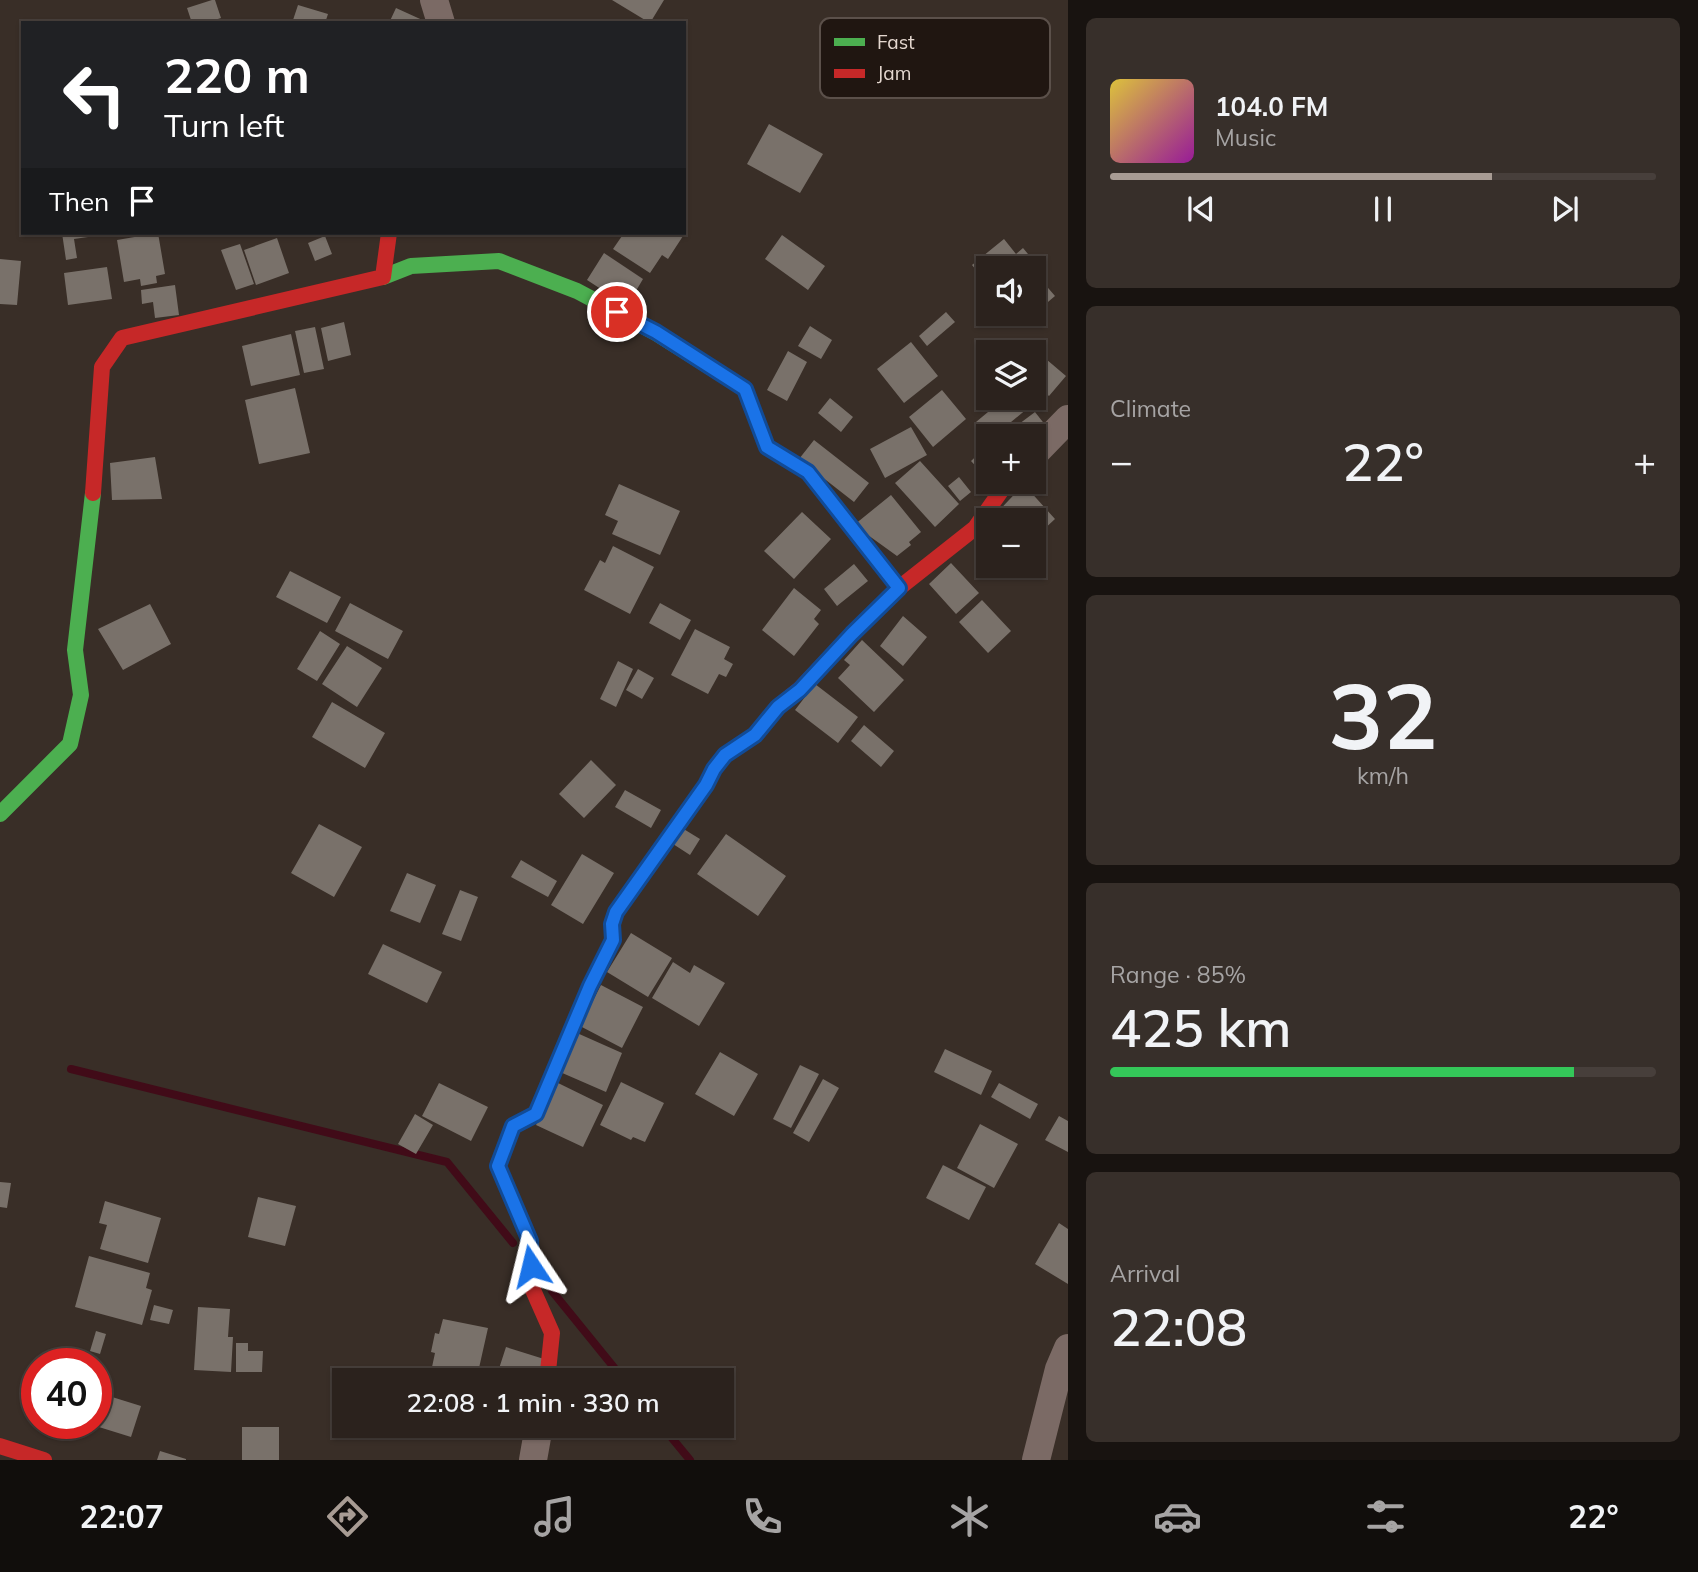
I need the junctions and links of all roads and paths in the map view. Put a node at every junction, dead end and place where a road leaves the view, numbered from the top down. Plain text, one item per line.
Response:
1 (434, 0) edge
2 (440, 21) edge
3 (389, 235) edge
4 (383, 277) junction
5 (1068, 419) edge
6 (1046, 442) edge
7 (999, 494) edge
8 (899, 588) junction
9 (0, 814) edge
10 (1068, 1348) edge
11 (548, 1368) edge
12 (537, 1438) edge
13 (0, 1446) edge
14 (44, 1460) edge
15 (533, 1460) edge
16 (1036, 1460) edge

1 - 2 street
3 - 4 street
4 - 8 street
4 - 9 street
5 - 6 street
7 - 8 street
8 - 11 street
10 - 16 street
12 - 15 street
13 - 14 street

